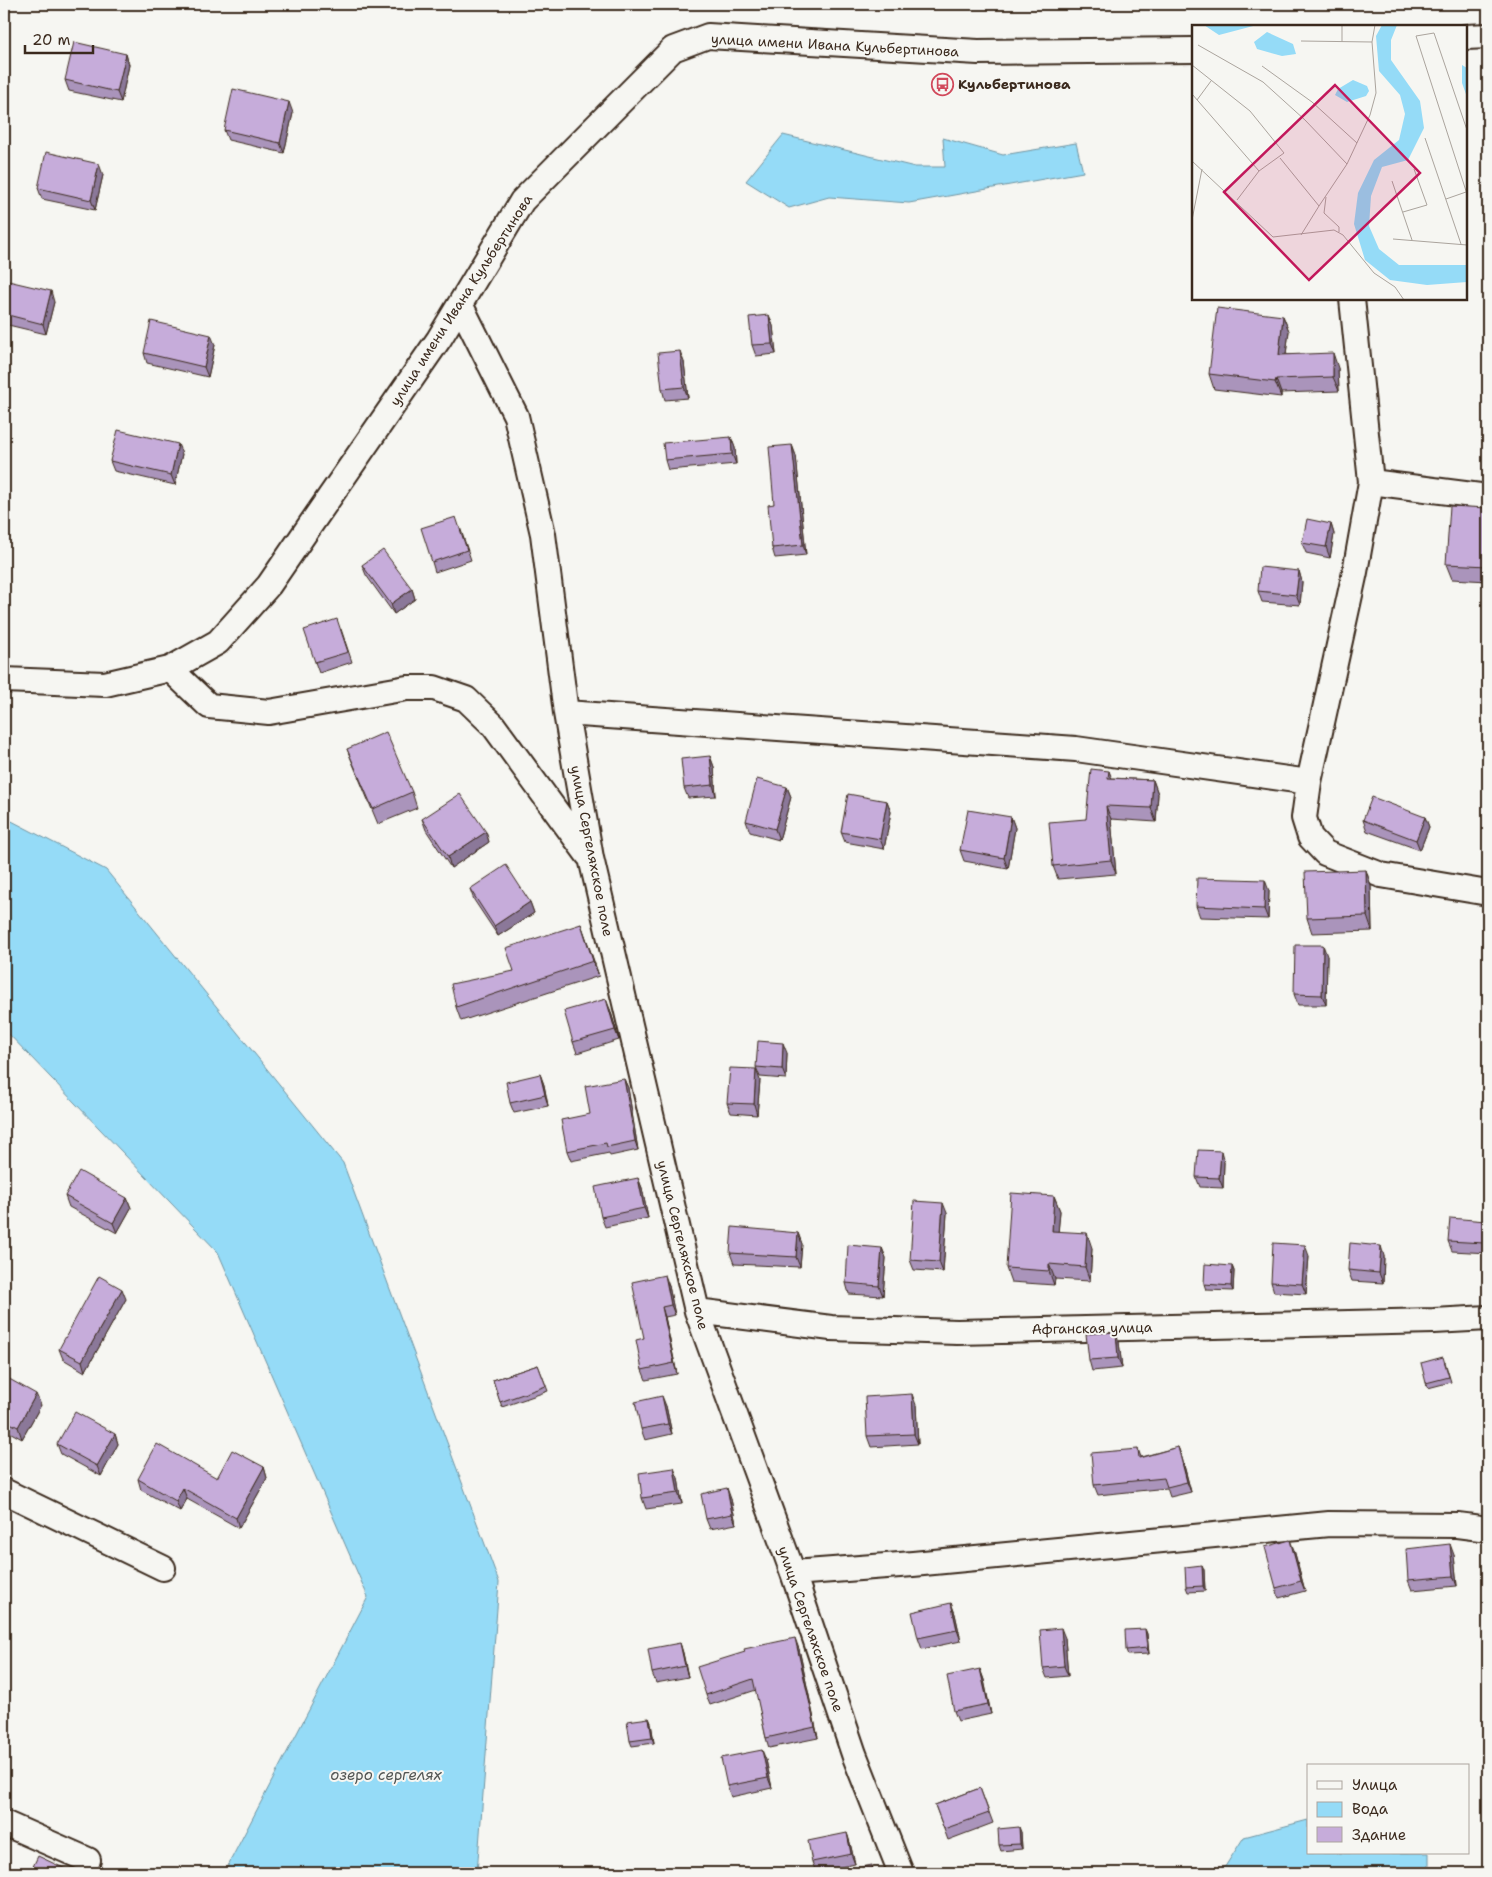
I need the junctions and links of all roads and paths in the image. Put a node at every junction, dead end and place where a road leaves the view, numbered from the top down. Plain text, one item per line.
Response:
1 (1488, 36) edge
2 (1467, 38) edge
3 (1192, 50) edge
4 (1352, 300) edge
5 (460, 304) junction
6 (1371, 482) junction
7 (1488, 497) edge
8 (170, 669) junction
9 (4, 680) edge
10 (566, 713) junction
11 (1308, 782) junction
12 (591, 858) junction
13 (1488, 893) edge
14 (697, 1311) junction
15 (1488, 1318) edge
16 (4, 1491) edge
17 (1488, 1529) edge
18 (163, 1568) dead end
19 (793, 1573) junction
20 (4, 1823) edge
21 (88, 1860) dead end
22 (901, 1873) edge

1 - 2 street
3 - 5 street, улица имени Ивана Кульбертинова
4 - 6 street
5 - 8 street, улица имени Ивана Кульбертинова
5 - 10 street, улица Сергеляхское поле
6 - 7 street
6 - 11 street
8 - 9 street, улица имени Ивана Кульбертинова
8 - 12 street
10 - 11 street
10 - 12 street, улица Сергеляхское поле
11 - 13 street
12 - 14 street, улица Сергеляхское поле
14 - 15 street, Афганская улица
14 - 19 street, улица Сергеляхское поле
16 - 18 street
17 - 19 street
19 - 22 street, улица Сергеляхское поле
20 - 21 street

